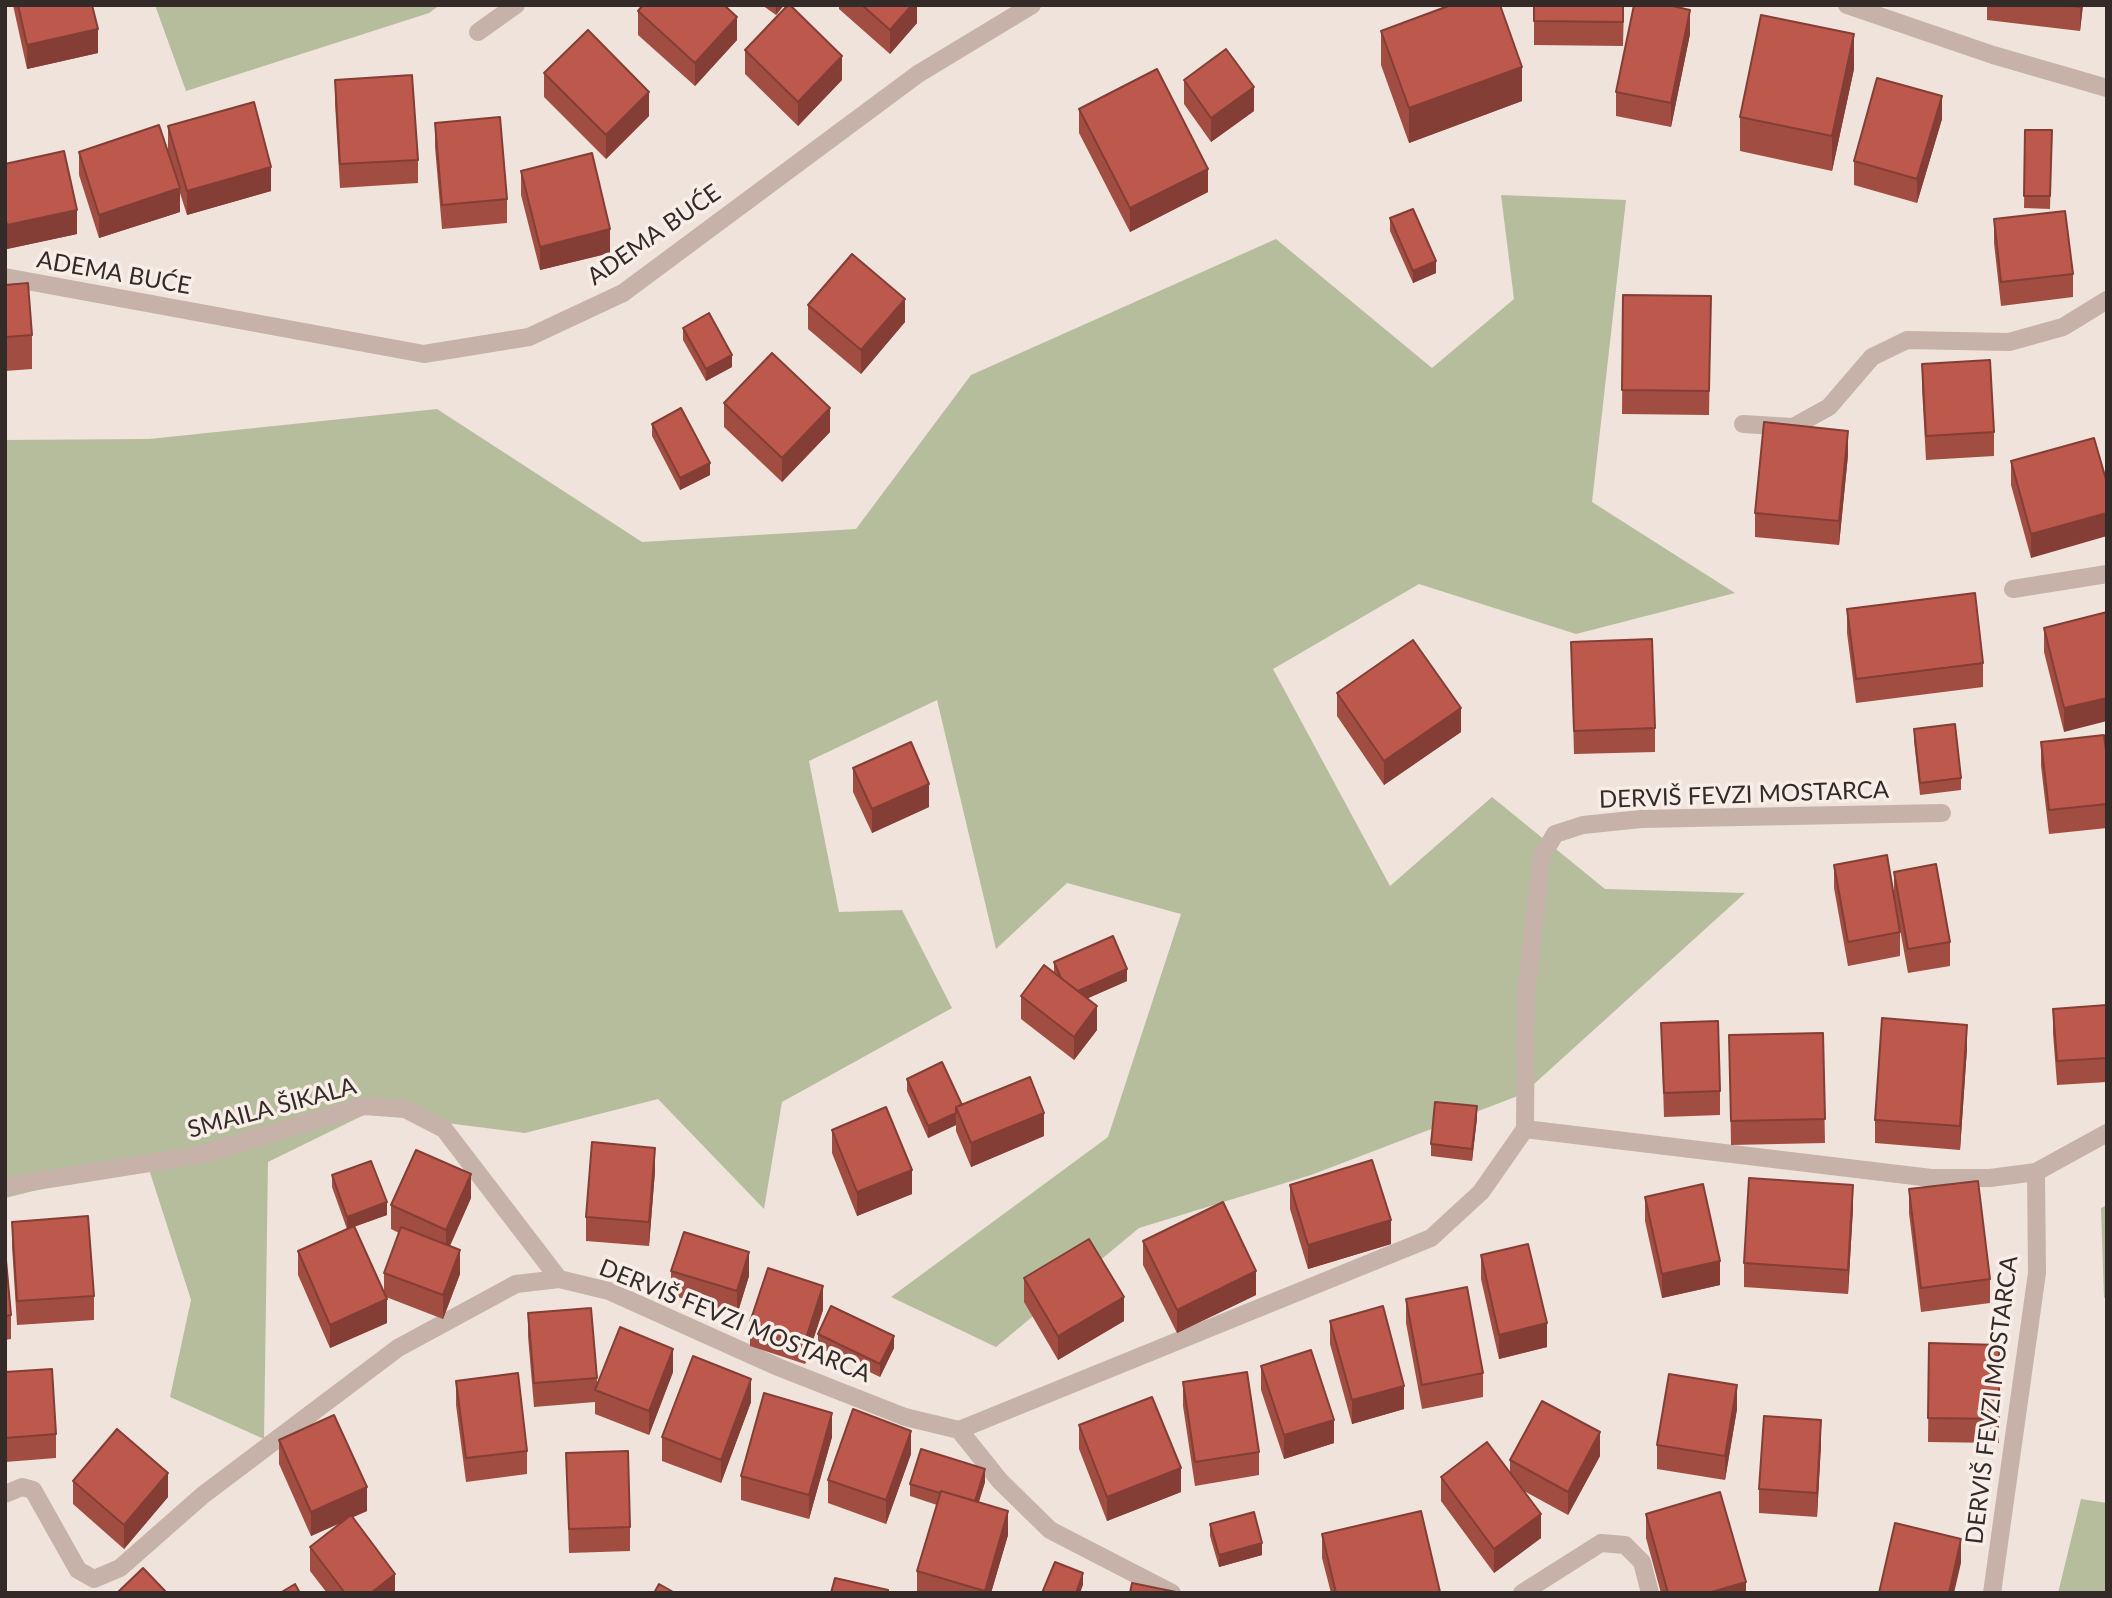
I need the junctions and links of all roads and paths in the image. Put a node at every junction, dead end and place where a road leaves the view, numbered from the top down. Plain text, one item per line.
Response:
1 (516, 5) edge
2 (1032, 5) edge
3 (1847, 5) edge
4 (478, 33) dead end
5 (2107, 88) edge
6 (5, 277) edge
7 (2107, 300) edge
8 (1743, 425) dead end
9 (2107, 574) edge
10 (2013, 589) dead end
11 (1942, 813) dead end
12 (1525, 1129) junction
13 (2107, 1133) edge
14 (2036, 1172) junction
15 (5, 1186) edge
16 (559, 1279) junction
17 (959, 1430) junction
18 (5, 1494) edge
19 (1172, 1593) edge
20 (1522, 1593) edge
21 (1650, 1593) edge
22 (1992, 1593) edge

1 - 4 street
2 - 6 street, ADEMA BUĆE
3 - 5 street
7 - 8 street
9 - 10 street
11 - 12 street, DERVIŠ FEVZI MOSTARCA
12 - 14 street
12 - 17 street
13 - 14 street
14 - 22 street, DERVIŠ FEVZI MOSTARCA
15 - 16 street, SMAILA ŠIKALA
16 - 17 street, DERVIŠ FEVZI MOSTARCA
16 - 18 street, DERVIŠ FEVZI MOSTARCA
17 - 19 street
20 - 21 street

